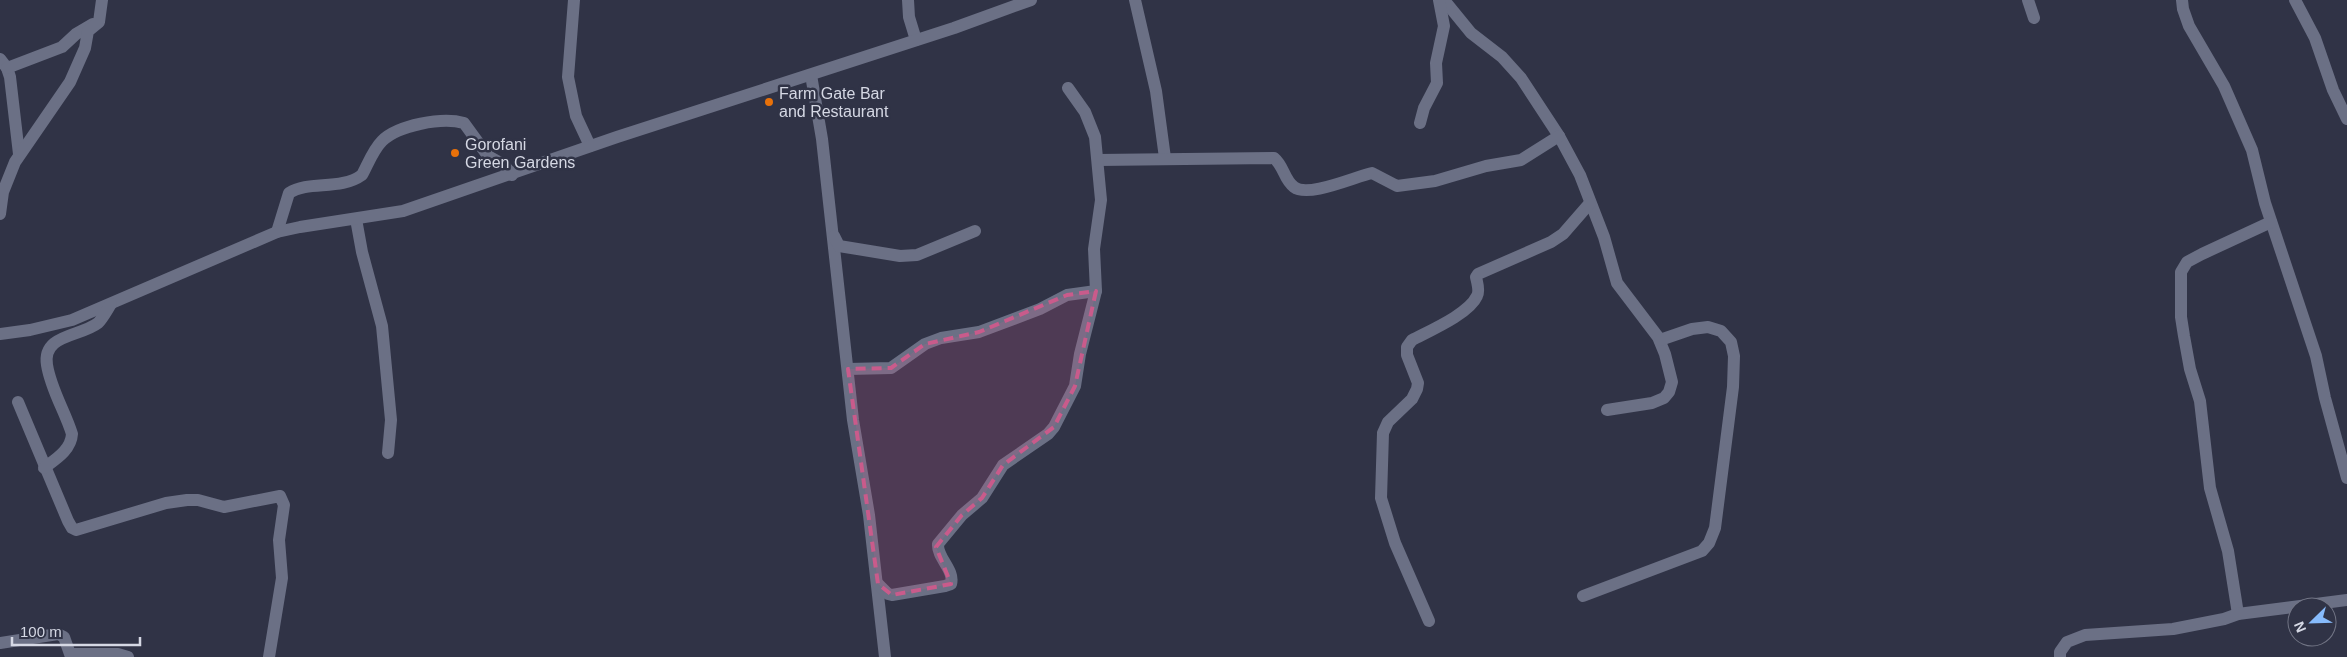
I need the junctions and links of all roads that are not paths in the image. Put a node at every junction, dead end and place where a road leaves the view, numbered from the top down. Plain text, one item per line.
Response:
1 (102, 0) edge
2 (574, 0) edge
3 (908, 0) edge
4 (1031, 0) edge
5 (1135, 0) edge
6 (1439, 0) edge
7 (1444, 0) edge
8 (2028, 0) edge
9 (2182, 0) edge
10 (2295, 0) edge
11 (2034, 18) dead end
12 (98, 22) junction
13 (916, 40) junction
14 (4, 63) edge
15 (811, 75) junction
16 (1068, 88) dead end
17 (2347, 119) edge
18 (1420, 123) dead end
19 (1559, 136) junction
20 (590, 146) junction
21 (19, 154) junction
22 (1165, 158) junction
23 (1098, 160) junction
24 (512, 175) junction
25 (1590, 203) junction
26 (0, 214) edge
27 (356, 219) junction
28 (2271, 222) junction
29 (975, 231) dead end
30 (277, 232) junction
31 (833, 235) junction
32 (1096, 291) junction
33 (111, 304) junction
34 (0, 334) edge
35 (1660, 340) junction
36 (848, 369) junction
37 (18, 402) dead end
38 (1607, 410) dead end
39 (388, 453) dead end
40 (44, 468) junction
41 (2347, 478) edge
42 (878, 584) junction
43 (1582, 596) dead end
44 (2347, 600) edge
45 (2238, 614) junction
46 (1429, 621) dead end
47 (0, 643) edge
48 (128, 657) edge
49 (269, 657) edge
50 (885, 657) edge
51 (2060, 657) edge

1 - 12 street
2 - 20 street
3 - 13 street
4 - 13 street
5 - 22 street
6 - 18 street
7 - 19 street
8 - 11 street
9 - 28 street
10 - 17 street
12 - 14 street
12 - 21 street
13 - 15 street
14 - 21 street
15 - 20 street
15 - 31 street
16 - 23 street
19 - 22 street
19 - 25 street
20 - 24 street
21 - 26 street
22 - 23 street
23 - 32 street
24 - 27 street
24 - 30 street
25 - 35 street
25 - 46 street
27 - 30 street
27 - 39 street
28 - 41 street
28 - 45 street
29 - 31 street
30 - 33 street
31 - 36 street
32 - 36 street
32 - 42 street
33 - 34 street
33 - 40 street
35 - 38 street
35 - 43 street
36 - 42 street
37 - 40 street
40 - 49 street
42 - 50 street
44 - 45 street
45 - 51 street
47 - 48 street

